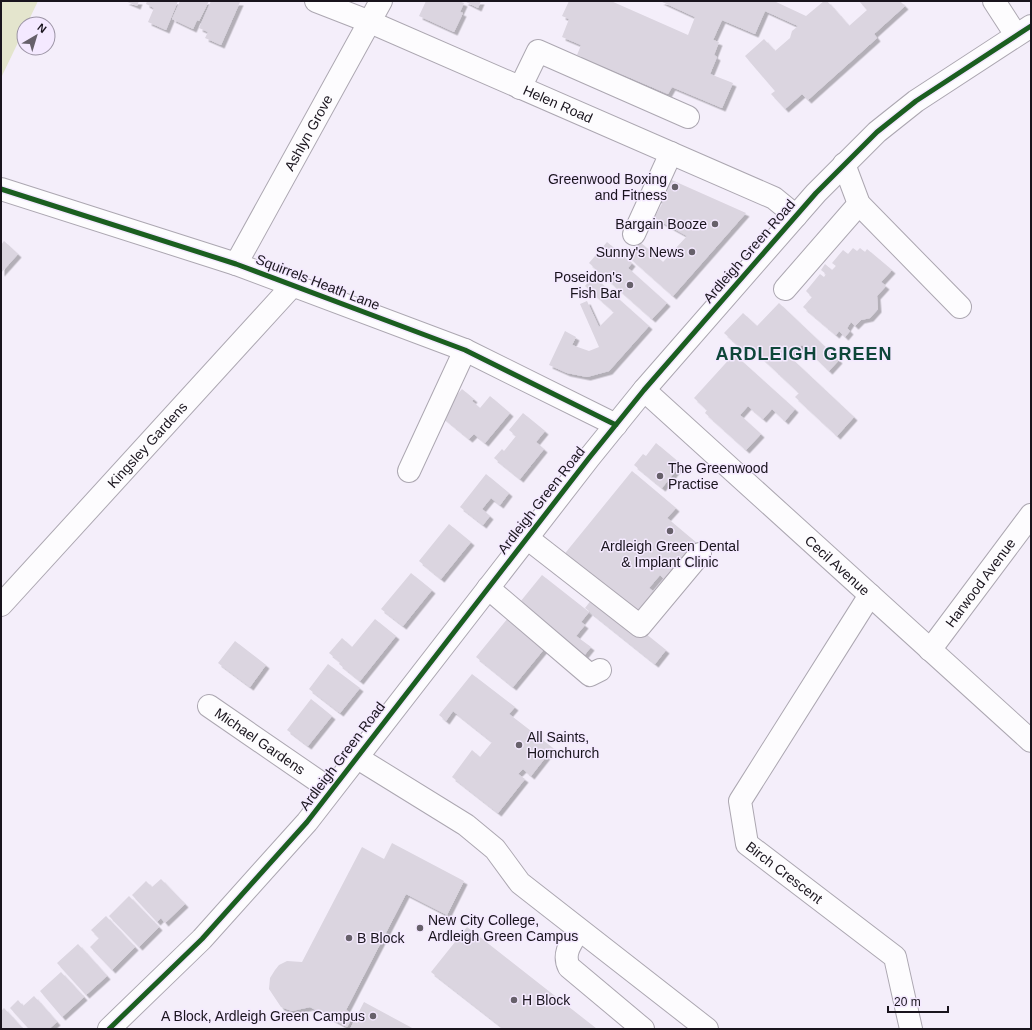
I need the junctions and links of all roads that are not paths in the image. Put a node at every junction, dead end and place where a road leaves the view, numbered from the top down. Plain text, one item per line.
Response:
1 (316, 1) edge
2 (381, 1) edge
3 (994, 1) edge
4 (370, 22) junction
5 (1023, 31) edge
6 (520, 88) junction
7 (688, 117) dead end
8 (671, 153) junction
9 (844, 164) junction
10 (1, 189) edge
11 (859, 204) junction
12 (796, 216) junction
13 (634, 234) dead end
14 (236, 264) junction
15 (294, 285) junction
16 (785, 289) dead end
17 (960, 307) dead end
18 (465, 350) junction
19 (644, 390) junction
20 (616, 426) junction
21 (409, 471) dead end
22 (1031, 516) edge
23 (528, 538) junction
24 (700, 554) dead end
25 (488, 588) junction
26 (870, 595) junction
27 (1, 605) edge
28 (930, 650) junction
29 (600, 670) dead end
30 (209, 706) dead end
31 (1031, 741) edge
32 (356, 757) junction
33 (331, 790) junction
34 (579, 930) junction
35 (109, 1029) edge
36 (643, 1029) edge
37 (707, 1029) edge
38 (911, 1029) edge

1 - 4 street, Helen Road
2 - 4 street, Ashlyn Grove
3 - 5 street
4 - 6 street, Helen Road
4 - 14 street, Ashlyn Grove
5 - 9 street, Ardleigh Green Road
6 - 7 street
6 - 8 street, Helen Road
8 - 12 street, Helen Road
8 - 13 street
9 - 11 street
9 - 12 street, Ardleigh Green Road
10 - 14 street, Squirrels Heath Lane
11 - 16 street
11 - 17 street
12 - 19 street, Ardleigh Green Road
14 - 15 street, Squirrels Heath Lane
15 - 18 street, Squirrels Heath Lane
15 - 27 street, Kingsley Gardens
18 - 20 street, Squirrels Heath Lane
18 - 21 street
19 - 20 street, Ardleigh Green Road
19 - 26 street, Cecil Avenue
20 - 23 street, Ardleigh Green Road
22 - 28 street, Harwood Avenue
23 - 24 street
23 - 25 street, Ardleigh Green Road
25 - 29 street
25 - 32 street, Ardleigh Green Road
26 - 28 street, Cecil Avenue
26 - 38 street, Birch Crescent
28 - 31 street, Cecil Avenue
30 - 33 street, Michael Gardens
32 - 33 street, Ardleigh Green Road
32 - 34 street
33 - 35 street, Ardleigh Green Road
34 - 36 street
34 - 37 street

